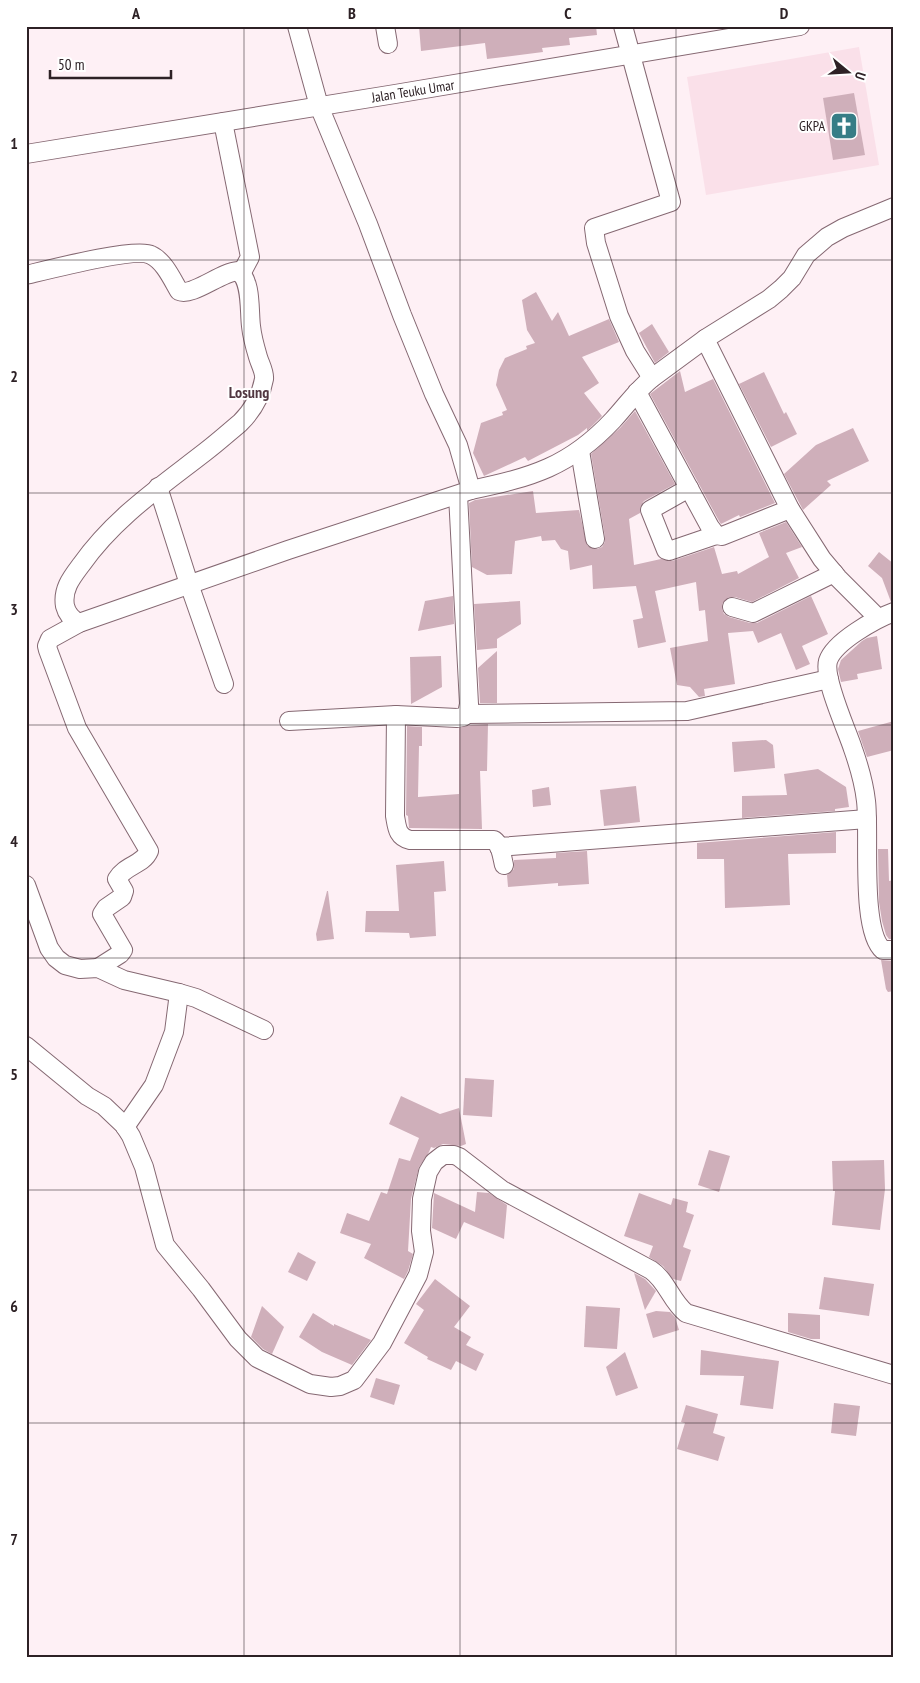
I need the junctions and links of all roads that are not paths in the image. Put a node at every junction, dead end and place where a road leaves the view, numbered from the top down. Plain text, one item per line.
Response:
1 (297, 26) edge
2 (385, 26) edge
3 (622, 26) edge
4 (800, 26) edge
5 (388, 44) dead end
6 (630, 54) junction
7 (318, 106) junction
8 (223, 122) junction
9 (26, 154) edge
10 (894, 207) edge
11 (241, 274) junction
12 (26, 275) edge
13 (705, 339) junction
14 (652, 378) junction
15 (637, 392) junction
16 (580, 450) junction
17 (158, 487) junction
18 (689, 488) junction
19 (464, 492) junction
20 (790, 509) junction
21 (716, 534) junction
22 (595, 539) dead end
23 (834, 573) junction
24 (189, 584) junction
25 (732, 607) dead end
26 (886, 615) edge
27 (79, 623) junction
28 (829, 679) junction
29 (224, 684) dead end
30 (467, 714) junction
31 (396, 715) junction
32 (289, 721) dead end
33 (867, 819) junction
34 (500, 847) junction
35 (504, 865) dead end
36 (26, 885) edge
37 (894, 950) edge
38 (98, 968) junction
39 (179, 993) junction
40 (264, 1030) dead end
41 (26, 1046) edge
42 (125, 1127) junction
43 (894, 1375) edge

1 - 7 street
2 - 5 street
3 - 6 street
4 - 6 street, Jalan Teuku Umar
6 - 7 street, Jalan Teuku Umar
6 - 14 street
7 - 8 street, Jalan Teuku Umar
7 - 19 street
8 - 9 street, Jalan Teuku Umar
8 - 11 street
10 - 13 street
11 - 12 street
11 - 17 street
13 - 14 street
13 - 20 street
14 - 15 street
15 - 16 street
15 - 18 street
16 - 19 street
16 - 22 street
17 - 24 street
17 - 27 street
18 - 21 street
18 - 21 street
19 - 24 street
19 - 30 street
20 - 21 street
20 - 23 street
23 - 25 street
23 - 26 street
24 - 27 street
24 - 29 street
26 - 28 street
27 - 38 street
28 - 30 street
28 - 33 street
30 - 31 street
31 - 32 street
31 - 34 street
33 - 34 street
33 - 37 street
34 - 35 street
36 - 38 street
38 - 39 street
39 - 40 street
39 - 42 street
41 - 42 street
42 - 43 street

